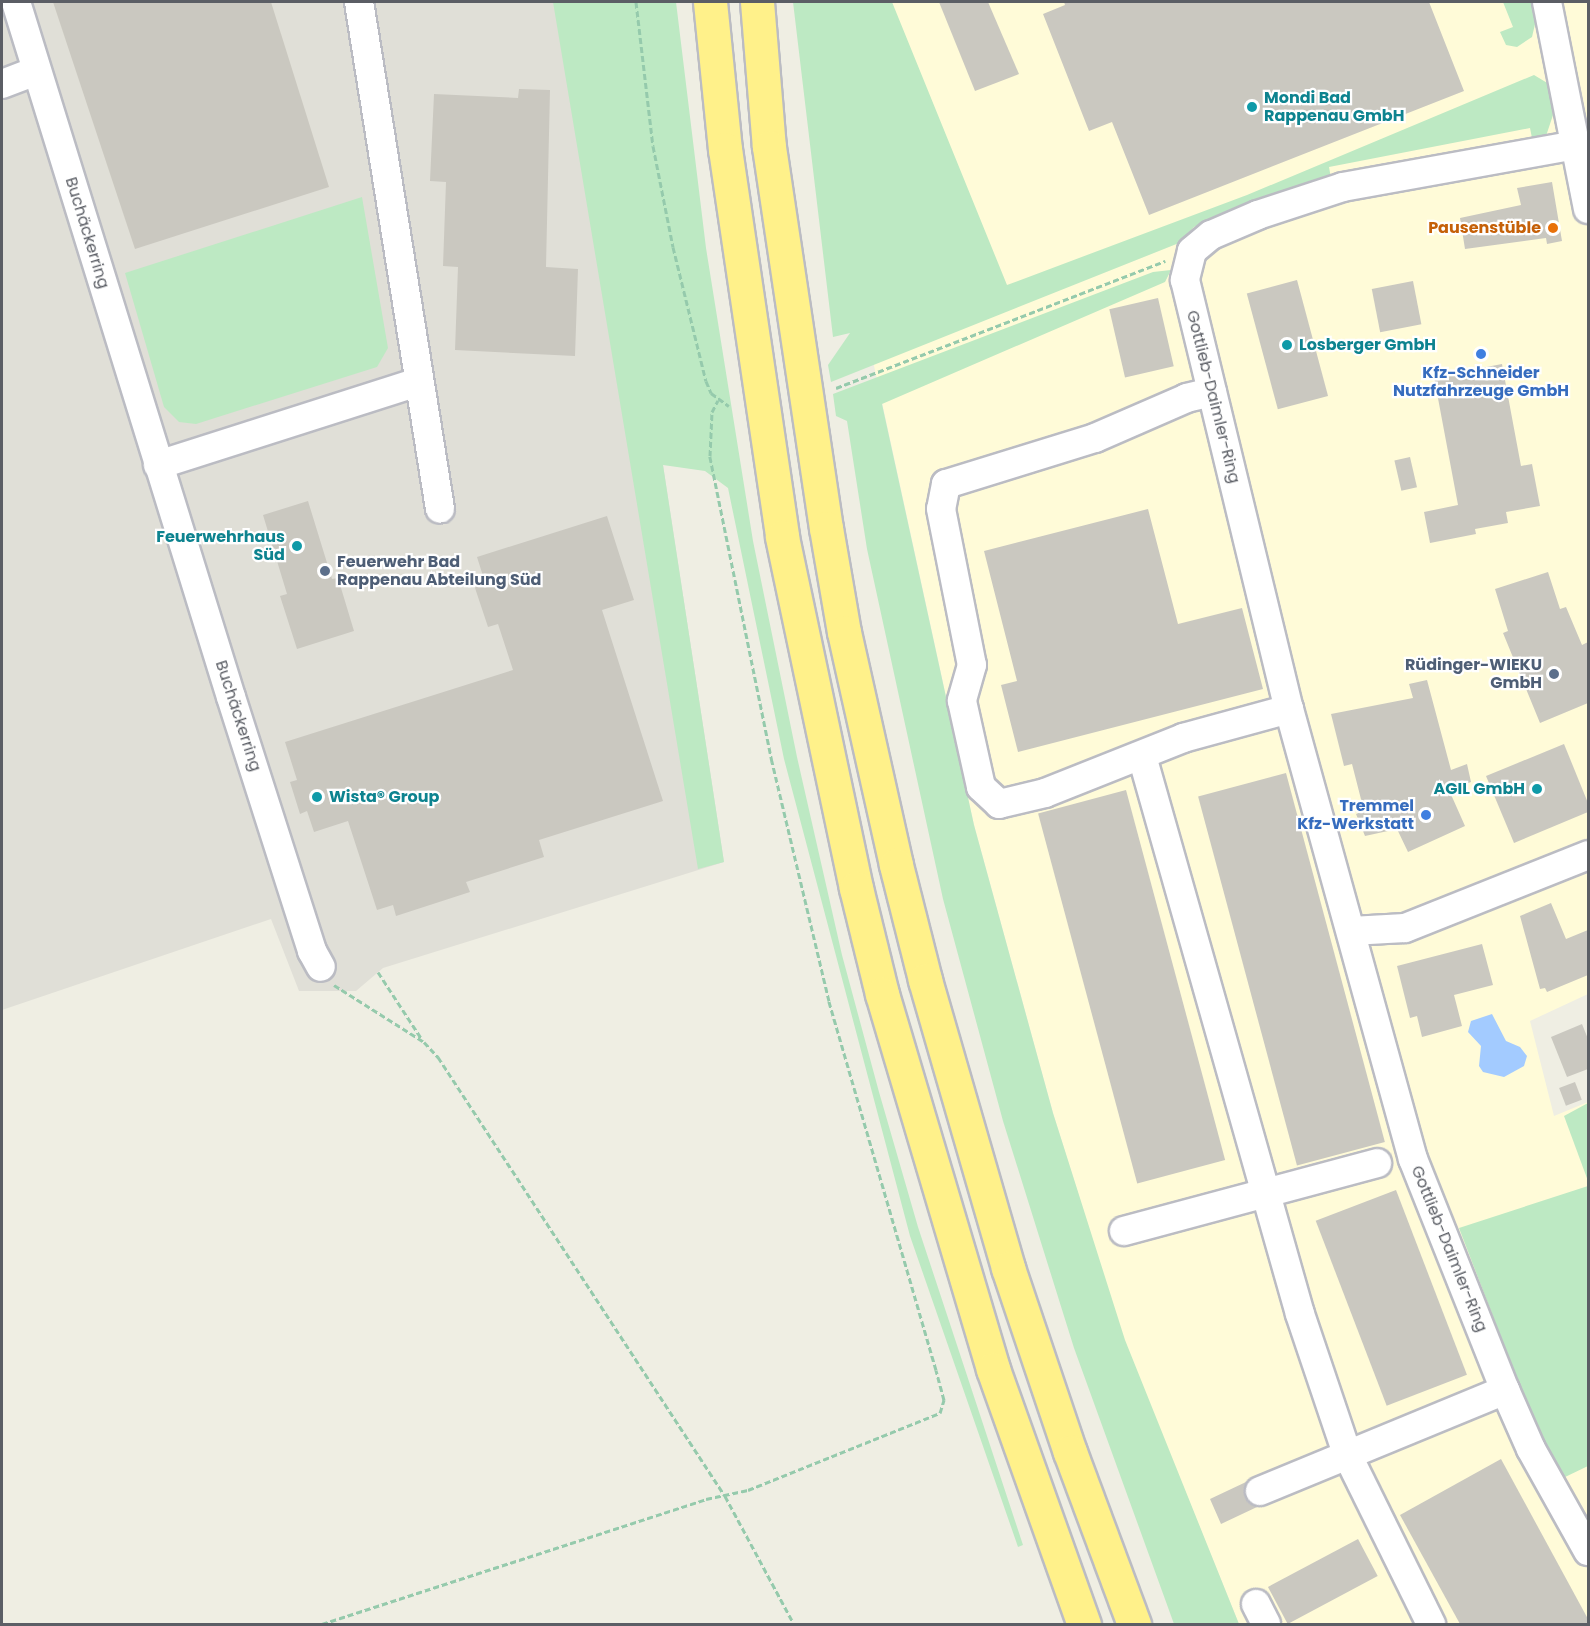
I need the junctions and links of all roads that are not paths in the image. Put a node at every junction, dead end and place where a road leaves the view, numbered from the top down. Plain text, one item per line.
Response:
1 (16, 2) edge
2 (359, 2) edge
3 (710, 2) edge
4 (757, 2) edge
5 (1546, 2) edge
6 (36, 71) junction
7 (2, 84) edge
8 (1576, 145) junction
9 (1588, 209) edge
10 (418, 382) junction
11 (1212, 392) junction
12 (158, 465) junction
13 (440, 509) dead end
14 (1289, 709) junction
15 (1142, 756) junction
16 (1588, 855) edge
17 (1351, 931) junction
18 (321, 967) road end
19 (1377, 1163) dead end
20 (1264, 1196) junction
21 (1124, 1231) dead end
22 (1505, 1390) junction
23 (1347, 1454) junction
24 (1260, 1491) dead end
25 (1588, 1551) edge
26 (1084, 1624) edge
27 (1134, 1624) edge
28 (1431, 1624) edge

1 - 6 street, Buchäckerring
2 - 10 street
3 - 26 highway
4 - 27 highway
5 - 8 street
6 - 7 street
6 - 12 street, Buchäckerring
8 - 9 street
8 - 11 street, Gottlieb-Daimler-Ring
10 - 12 street
10 - 13 street
11 - 14 street, Gottlieb-Daimler-Ring
11 - 15 street
12 - 18 street, Buchäckerring
14 - 15 street
14 - 17 street, Gottlieb-Daimler-Ring
15 - 20 street
16 - 17 street
17 - 22 street, Gottlieb-Daimler-Ring
19 - 20 street
20 - 21 street
20 - 23 street
22 - 23 street
22 - 25 street, Gottlieb-Daimler-Ring
23 - 24 street
23 - 28 street

